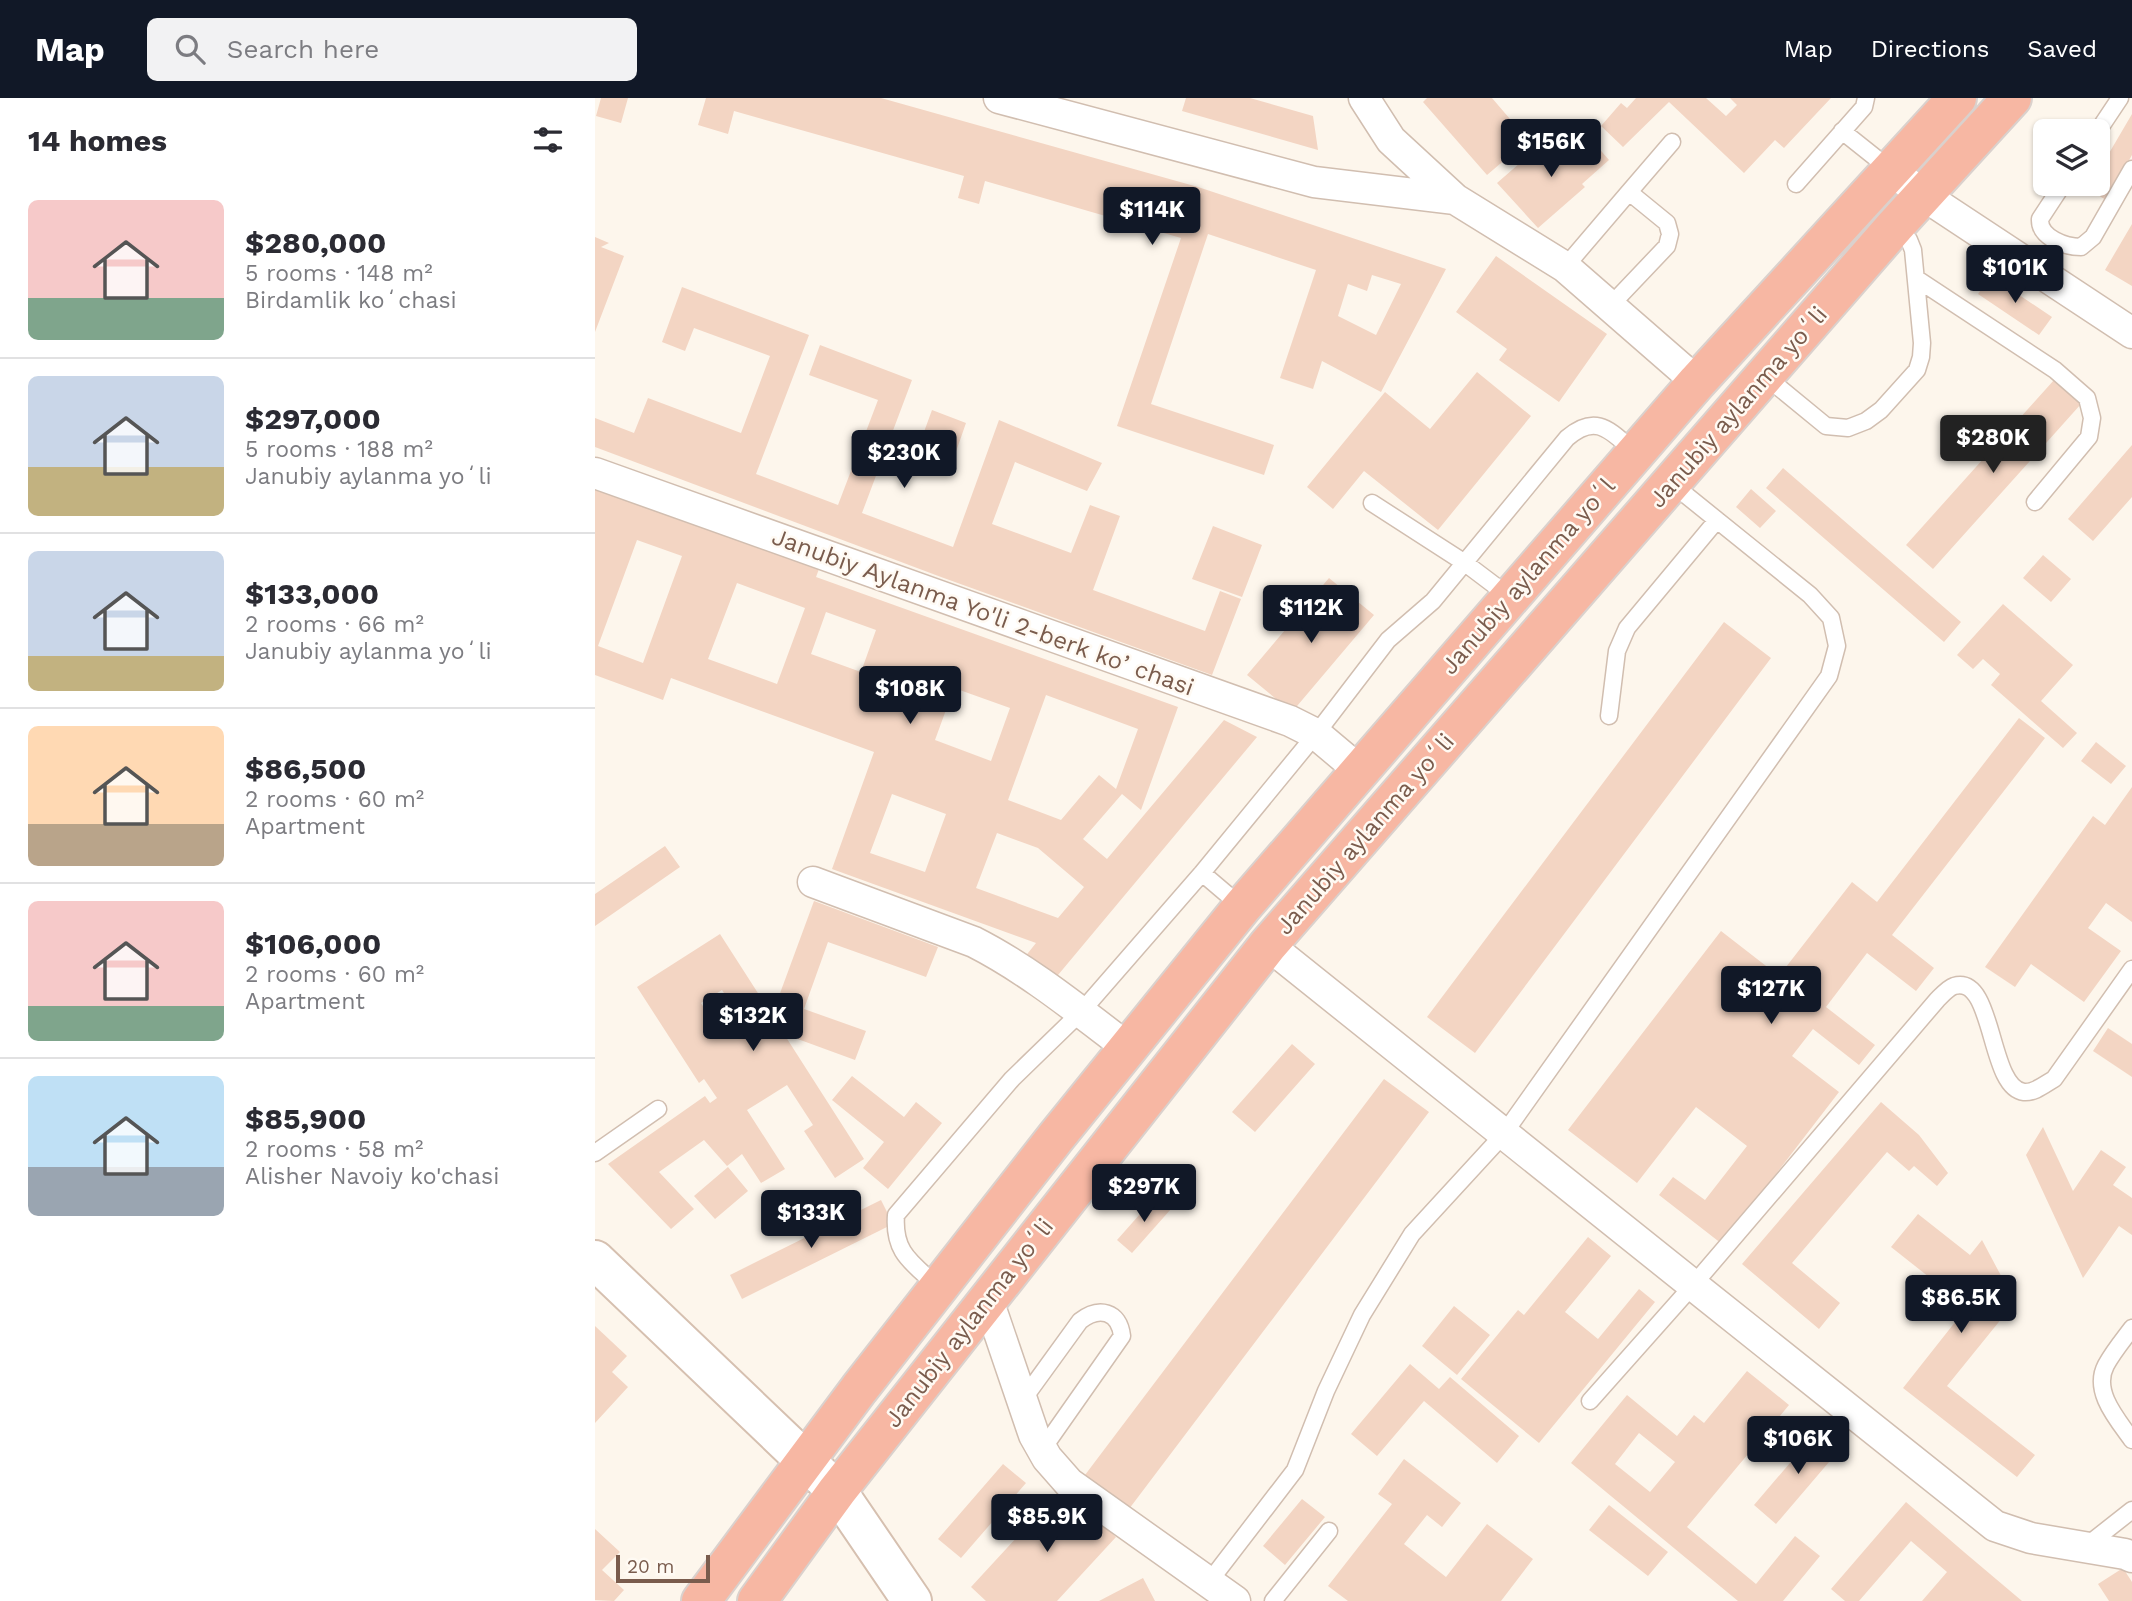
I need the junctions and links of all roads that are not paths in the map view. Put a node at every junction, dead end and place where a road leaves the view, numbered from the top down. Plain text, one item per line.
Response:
1 (999, 98) edge
2 (1364, 98) edge
3 (1866, 98) edge
4 (1957, 98) edge
5 (2012, 98) edge
6 (2120, 98) edge
7 (2106, 119) edge
8 (1842, 131) junction
9 (1672, 142) dead end
10 (2132, 169) edge
11 (1891, 170) junction
12 (1796, 184) dead end
13 (1629, 192) junction
14 (1923, 195) junction
15 (2055, 196) edge
16 (1455, 199) junction
17 (1895, 226) junction
18 (1565, 267) junction
19 (1917, 279) junction
20 (1610, 306) junction
21 (2132, 333) edge
22 (1765, 376) junction
23 (1697, 382) junction
24 (1636, 453) junction
25 (595, 473) edge
26 (1671, 483) junction
27 (2035, 502) dead end
28 (1371, 503) dead end
29 (1717, 520) junction
30 (1465, 563) junction
31 (1510, 597) junction
32 (1609, 716) dead end
33 (1316, 734) junction
34 (1360, 771) junction
35 (1202, 873) junction
36 (813, 882) dead end
37 (1242, 907) junction
38 (1268, 945) junction
39 (2132, 969) edge
40 (1081, 1012) junction
41 (1128, 1048) junction
42 (658, 1108) dead end
43 (1503, 1135) junction
44 (595, 1153) edge
45 (595, 1260) edge
46 (1694, 1284) junction
47 (938, 1287) junction
48 (988, 1300) junction
49 (2132, 1328) edge
50 (1022, 1401) junction
51 (1590, 1401) dead end
52 (2132, 1440) edge
53 (1042, 1450) junction
54 (806, 1461) junction
55 (837, 1490) junction
56 (2132, 1510) edge
57 (1329, 1531) dead end
58 (2085, 1547) junction
59 (2132, 1558) edge
60 (1209, 1582) junction
61 (701, 1601) edge
62 (757, 1601) edge
63 (912, 1601) edge
64 (1235, 1601) edge
65 (1273, 1601) edge

1 - 16 street
2 - 16 street
3 - 8 lane
4 - 11 highway, Janubiy aylanma yoʻli
5 - 14 highway, Janubiy aylanma yoʻli
6 - 7 lane
8 - 11 lane
8 - 12 lane
9 - 13 lane
10 - 15 lane
11 - 14 street
11 - 23 highway, Janubiy aylanma yoʻli
13 - 18 lane
13 - 20 lane
14 - 17 highway, Janubiy aylanma yoʻli
14 - 21 street
16 - 18 street
17 - 19 lane
17 - 22 highway, Janubiy aylanma yoʻli
18 - 20 street
19 - 22 lane
19 - 27 lane
20 - 23 street
22 - 26 highway, Janubiy aylanma yoʻli
23 - 24 highway, Janubiy aylanma yoʻl
24 - 30 lane
24 - 31 highway, Janubiy aylanma yoʻl
25 - 33 street, Janubiy Аylanma Yo'li 2-berk koʼchasi
26 - 29 lane
26 - 38 highway, Janubiy aylanma yoʻli
28 - 30 lane
29 - 32 lane
29 - 43 lane
30 - 31 lane
30 - 33 lane
31 - 34 highway, Janubiy aylanma yoʻl
33 - 34 street, Janubiy Аylanma Yo'li 2-berk koʼchasi
33 - 35 lane
34 - 37 highway, Janubiy aylanma yoʻli
35 - 37 lane
35 - 40 lane
36 - 40 street
37 - 41 highway, Janubiy aylanma yoʻli
38 - 43 street
38 - 48 highway, Janubiy aylanma yoʻli
39 - 46 lane
40 - 41 street
40 - 47 lane
41 - 47 highway, Janubiy aylanma yoʻli
42 - 44 lane
43 - 46 street
43 - 60 lane
45 - 54 main road
46 - 51 lane
46 - 58 street
47 - 54 highway, Janubiy aylanma yoʻli
48 - 50 street
48 - 55 highway, Janubiy aylanma yoʻli
49 - 52 lane
50 - 53 street
50 - 53 lane
53 - 60 street
54 - 55 main road
54 - 61 highway, Janubiy aylanma yoʻli
55 - 62 highway, Janubiy aylanma yoʻli
55 - 63 main road
56 - 58 lane
57 - 65 lane
58 - 59 street
60 - 64 street

